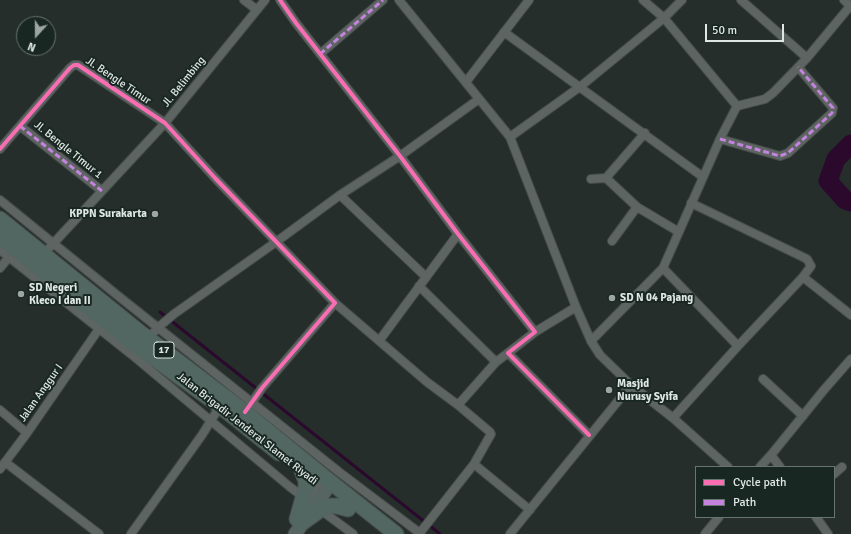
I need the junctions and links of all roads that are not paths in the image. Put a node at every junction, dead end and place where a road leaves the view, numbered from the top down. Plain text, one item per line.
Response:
1 (244, 0) edge
2 (265, 0) edge
3 (280, 0) edge
4 (383, 0) edge
5 (399, 0) edge
6 (528, 0) edge
7 (643, 0) edge
8 (682, 0) edge
9 (741, 0) edge
10 (848, 4) edge
11 (257, 10) junction
12 (664, 18) junction
13 (504, 32) junction
14 (320, 54) junction
15 (807, 58) junction
16 (798, 67) junction
17 (466, 82) junction
18 (581, 86) junction
19 (479, 99) junction
20 (737, 106) junction
21 (165, 123) junction
22 (20, 126) junction
23 (645, 133) junction
24 (510, 137) junction
25 (720, 139) junction
26 (0, 149) edge
27 (400, 156) junction
28 (703, 176) junction
29 (606, 178) junction
30 (591, 180) dead end
31 (102, 191) junction
32 (340, 195) junction
33 (0, 200) edge
34 (691, 202) junction
35 (637, 207) junction
36 (0, 219) edge
37 (679, 232) junction
38 (458, 234) junction
39 (0, 237) edge
40 (612, 241) dead end
41 (276, 242) junction
42 (52, 245) junction
43 (0, 250) edge
44 (9, 257) junction
45 (0, 268) edge
46 (662, 268) junction
47 (426, 277) junction
48 (803, 277) junction
49 (419, 286) junction
50 (111, 300) junction
51 (335, 303) junction
52 (576, 307) junction
53 (87, 313) junction
54 (851, 315) edge
55 (102, 325) junction
56 (159, 327) junction
57 (535, 332) junction
58 (378, 341) junction
59 (591, 341) junction
60 (139, 346) junction
61 (738, 346) junction
62 (508, 353) junction
63 (851, 359) edge
64 (496, 362) junction
65 (763, 379) dead end
66 (631, 385) junction
67 (220, 406) junction
68 (458, 406) junction
69 (249, 407) junction
70 (0, 410) edge
71 (803, 416) junction
72 (673, 418) junction
73 (210, 421) junction
74 (27, 433) junction
75 (590, 436) junction
76 (771, 456) junction
77 (474, 464) junction
78 (2, 465) edge
79 (727, 466) edge
80 (761, 466) edge
81 (779, 466) edge
82 (842, 467) dead end
83 (835, 473) edge
84 (318, 494) junction
85 (530, 510) junction
86 (717, 518) edge
87 (817, 518) edge
88 (298, 525) edge
89 (421, 532) edge
90 (99, 534) edge
91 (131, 534) edge
92 (287, 534) edge
93 (353, 534) edge
94 (379, 534) edge
95 (396, 534) edge
96 (510, 534) edge
97 (705, 534) edge
98 (828, 534) edge

1 - 11 street
2 - 11 street, Jl. Belimbing
3 - 14 street
4 - 14 street
5 - 17 street
6 - 13 street
7 - 12 street
8 - 12 street
9 - 15 street
10 - 15 street
11 - 21 street, Jl. Belimbing
12 - 18 street
12 - 20 street
13 - 17 street
13 - 18 street
14 - 27 street
15 - 16 street
16 - 20 street
16 - 25 street
17 - 19 street
18 - 23 street
18 - 24 street
19 - 24 street
19 - 27 street
20 - 25 street
21 - 22 street, Jl. Bengle Timur
21 - 31 street, Jl. Belimbing
21 - 41 street
22 - 26 street, Jl. Bengle Timur
22 - 31 street, Jl. Bengle Timur 1
23 - 28 street
23 - 29 street
24 - 52 street
25 - 28 street
27 - 32 street
27 - 38 street
28 - 34 street
29 - 30 street
29 - 35 street
31 - 42 street, Jl. Belimbing
32 - 41 street
32 - 47 street
33 - 42 street
34 - 37 street
34 - 48 street
35 - 37 street
35 - 40 street
36 - 42 highway, Jalan Brigadir Jenderal Slamet Riyadi / 17
37 - 46 street
38 - 47 street
38 - 57 street
39 - 53 highway, Jalan Brigadir Jenderal Slamet Riyadi / 17
41 - 51 street
41 - 56 street
42 - 50 highway, Jalan Brigadir Jenderal Slamet Riyadi / 17
43 - 44 street
44 - 45 street
44 - 53 street
46 - 59 street
46 - 61 street
47 - 49 street
48 - 54 street
48 - 61 street
49 - 58 street
49 - 64 street
50 - 56 street
50 - 60 highway, Jalan Brigadir Jenderal Slamet Riyadi / 17
51 - 58 street
51 - 69 street
52 - 57 street
52 - 59 street
53 - 55 highway, Jalan Brigadir Jenderal Slamet Riyadi / 17
55 - 60 highway, Jalan Brigadir Jenderal Slamet Riyadi / 17
55 - 74 street, Jalan Anggur I
56 - 60 street
56 - 69 street
57 - 62 street
58 - 68 street
59 - 66 street
60 - 67 highway, Jalan Brigadir Jenderal Slamet Riyadi / 17
60 - 69 highway, Jalan Brigadir Jenderal Slamet Riyadi / 17
60 - 73 street
61 - 72 street
62 - 64 street
62 - 75 street
63 - 71 street
64 - 68 street
65 - 71 street
66 - 72 street
66 - 75 street
67 - 73 street
67 - 84 highway, Jalan Brigadir Jenderal Slamet Riyadi / 17
68 - 77 street
69 - 84 highway, Jalan Brigadir Jenderal Slamet Riyadi / 17
69 - 89 street
70 - 74 street
71 - 76 street
72 - 79 street
73 - 84 street
73 - 91 street
74 - 78 street, Jalan Anggur I
75 - 85 street
76 - 80 street
76 - 81 street
77 - 85 street
77 - 89 street
78 - 90 street
82 - 83 street
84 - 88 highway
84 - 93 street
84 - 94 highway, Jalan Brigadir Jenderal Slamet Riyadi / 17
84 - 95 highway, Jalan Brigadir Jenderal Slamet Riyadi / 17
85 - 96 street
86 - 97 street
87 - 98 street
88 - 92 main road

